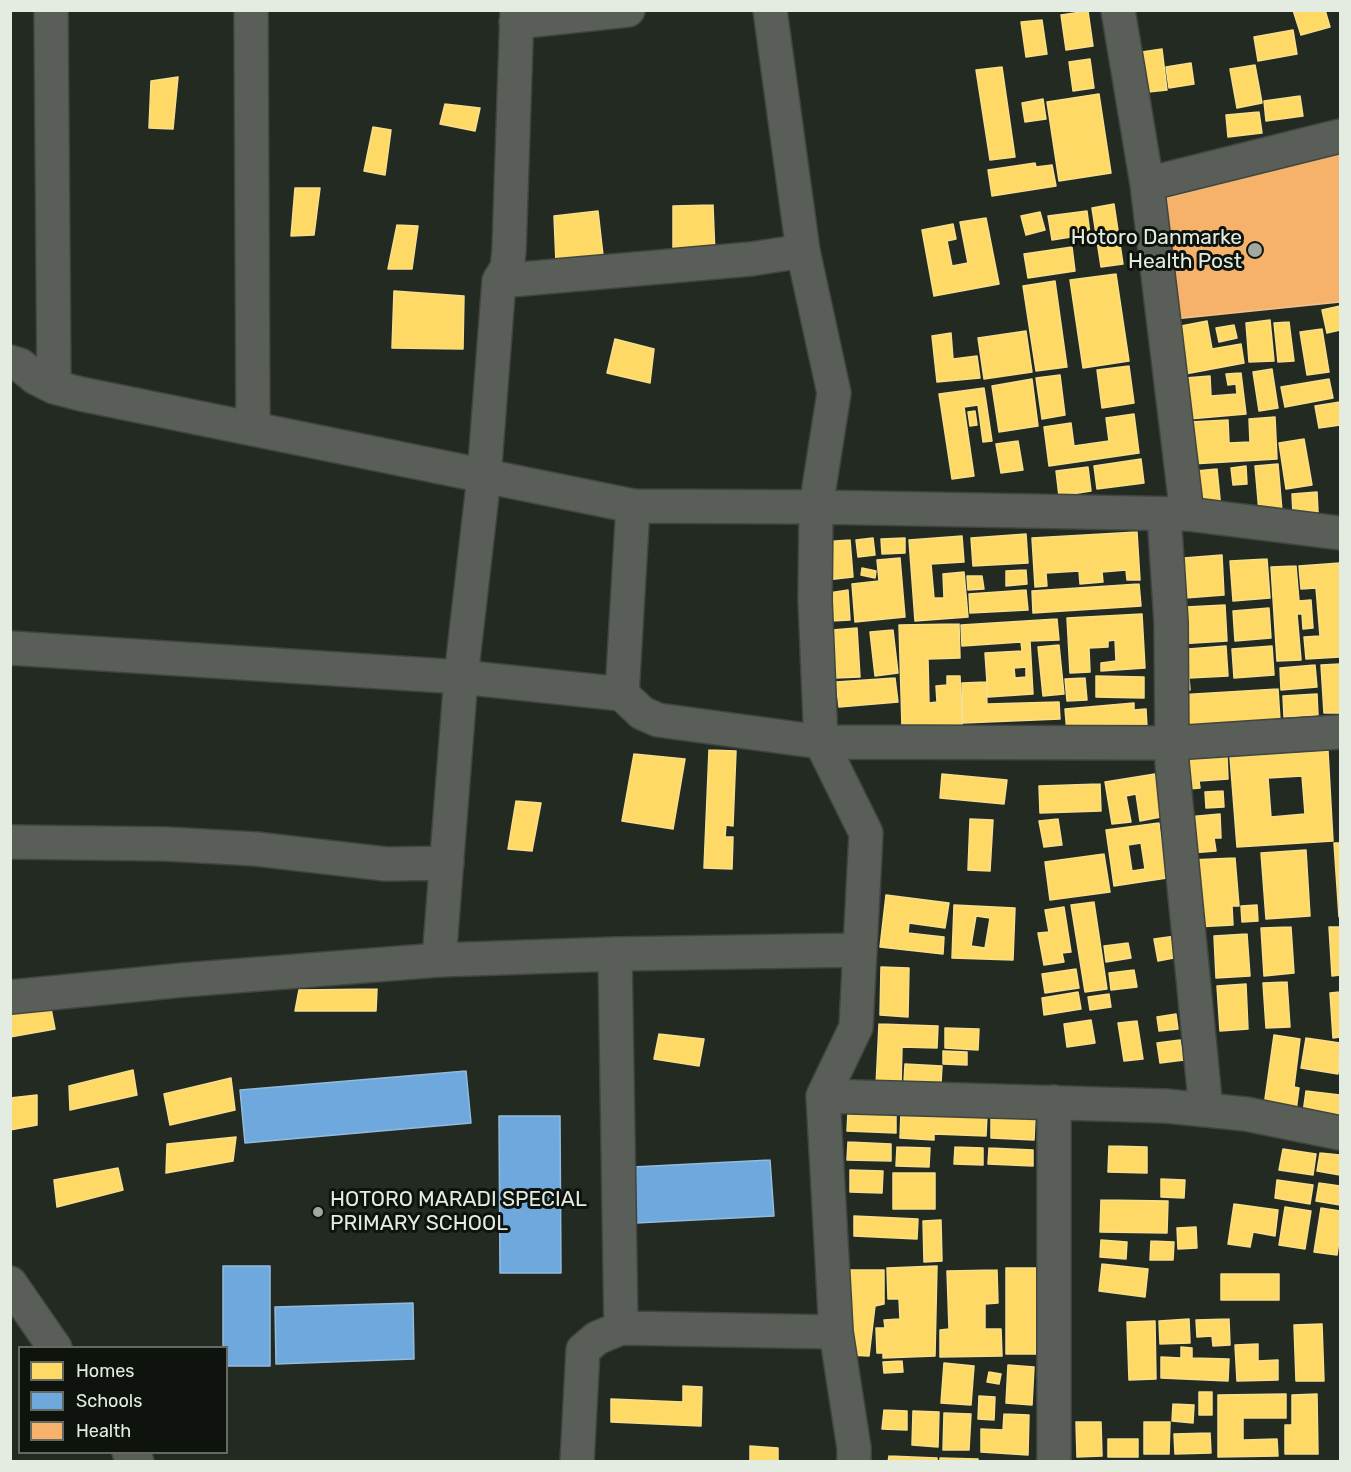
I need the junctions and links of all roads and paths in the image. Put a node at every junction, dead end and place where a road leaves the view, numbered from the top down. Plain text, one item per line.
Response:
1 (51, 10) edge
2 (251, 10) edge
3 (628, 10) edge
4 (770, 10) edge
5 (1118, 10) edge
6 (516, 16) edge
7 (1341, 136) edge
8 (1147, 184) junction
9 (803, 251) junction
10 (499, 281) junction
11 (10, 362) edge
12 (54, 387) junction
13 (253, 428) junction
14 (484, 477) junction
15 (633, 506) junction
16 (816, 507) junction
17 (1176, 514) junction
18 (1341, 533) edge
19 (10, 648) edge
20 (460, 677) junction
21 (622, 694) junction
22 (1341, 732) edge
23 (821, 742) junction
24 (1173, 743) junction
25 (10, 842) edge
26 (447, 863) junction
27 (860, 950) junction
28 (615, 954) junction
29 (439, 960) junction
30 (10, 997) edge
31 (823, 1096) junction
32 (1054, 1102) junction
33 (1206, 1110) junction
34 (1341, 1133) edge
35 (10, 1283) edge
36 (22, 1312) edge
37 (621, 1328) junction
38 (836, 1332) junction
39 (54, 1346) edge
40 (577, 1461) edge
41 (854, 1461) edge
42 (1054, 1461) edge

1 - 12 street
2 - 13 street
3 - 6 street
4 - 9 street
5 - 8 street
6 - 10 street
7 - 8 street
8 - 17 street
9 - 10 street
9 - 16 street
10 - 14 street
11 - 12 street
12 - 13 street
13 - 14 street
14 - 15 street
14 - 20 street
15 - 16 street
15 - 21 street
16 - 17 street
16 - 23 street
17 - 18 street
17 - 24 street
19 - 20 street
20 - 21 street
20 - 26 street
21 - 23 street
22 - 24 street
23 - 24 street
23 - 27 street
24 - 33 street
25 - 26 street
26 - 29 street
27 - 28 street
27 - 31 street
28 - 29 street
28 - 37 street
29 - 30 street
31 - 32 street
31 - 38 street
32 - 33 street
32 - 42 street
33 - 34 street
35 - 36 street
36 - 39 street
37 - 38 street
37 - 40 street
38 - 41 street

